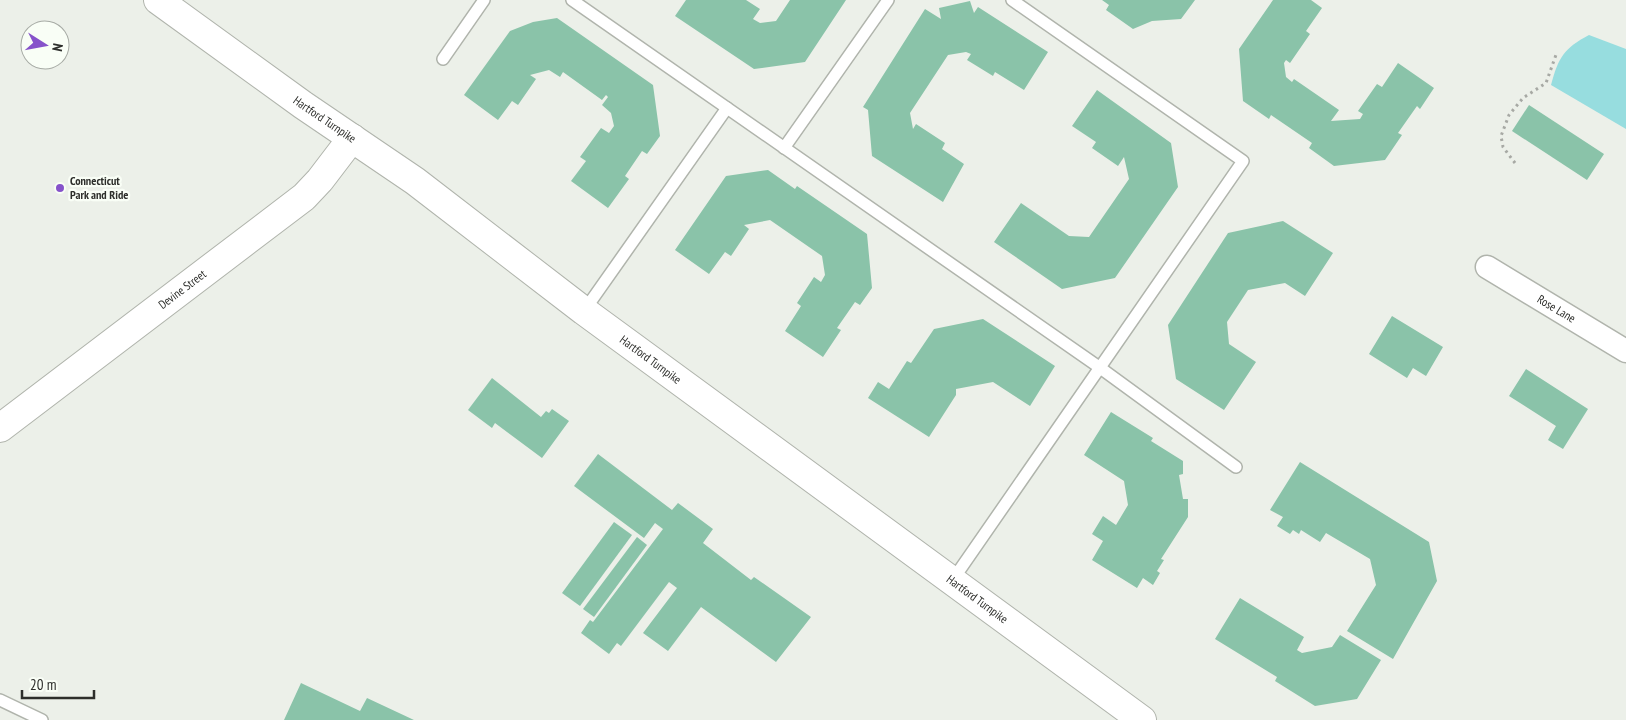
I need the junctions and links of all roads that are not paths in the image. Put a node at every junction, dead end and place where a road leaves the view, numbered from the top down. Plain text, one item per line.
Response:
1 (158, 0) edge
2 (484, 0) edge
3 (572, 0) edge
4 (888, 0) edge
5 (1012, 0) edge
6 (443, 59) dead end
7 (727, 108) junction
8 (352, 138) junction
9 (784, 148) junction
10 (1487, 267) dead end
11 (584, 311) junction
12 (1626, 351) edge
13 (1099, 367) junction
14 (0, 428) edge
15 (1236, 467) dead end
16 (952, 581) junction
17 (0, 700) edge
18 (42, 720) edge
19 (1142, 720) edge

1 - 8 main road, Hartford Turnpike
2 - 6 lane
3 - 7 lane
4 - 9 lane
5 - 13 lane
7 - 9 lane
7 - 11 lane
8 - 11 main road, Hartford Turnpike
8 - 14 main road, Devine Street
9 - 13 lane
10 - 12 street, Rose Lane
11 - 16 main road, Hartford Turnpike
13 - 15 lane
13 - 16 lane
16 - 19 main road, Hartford Turnpike
17 - 18 lane

